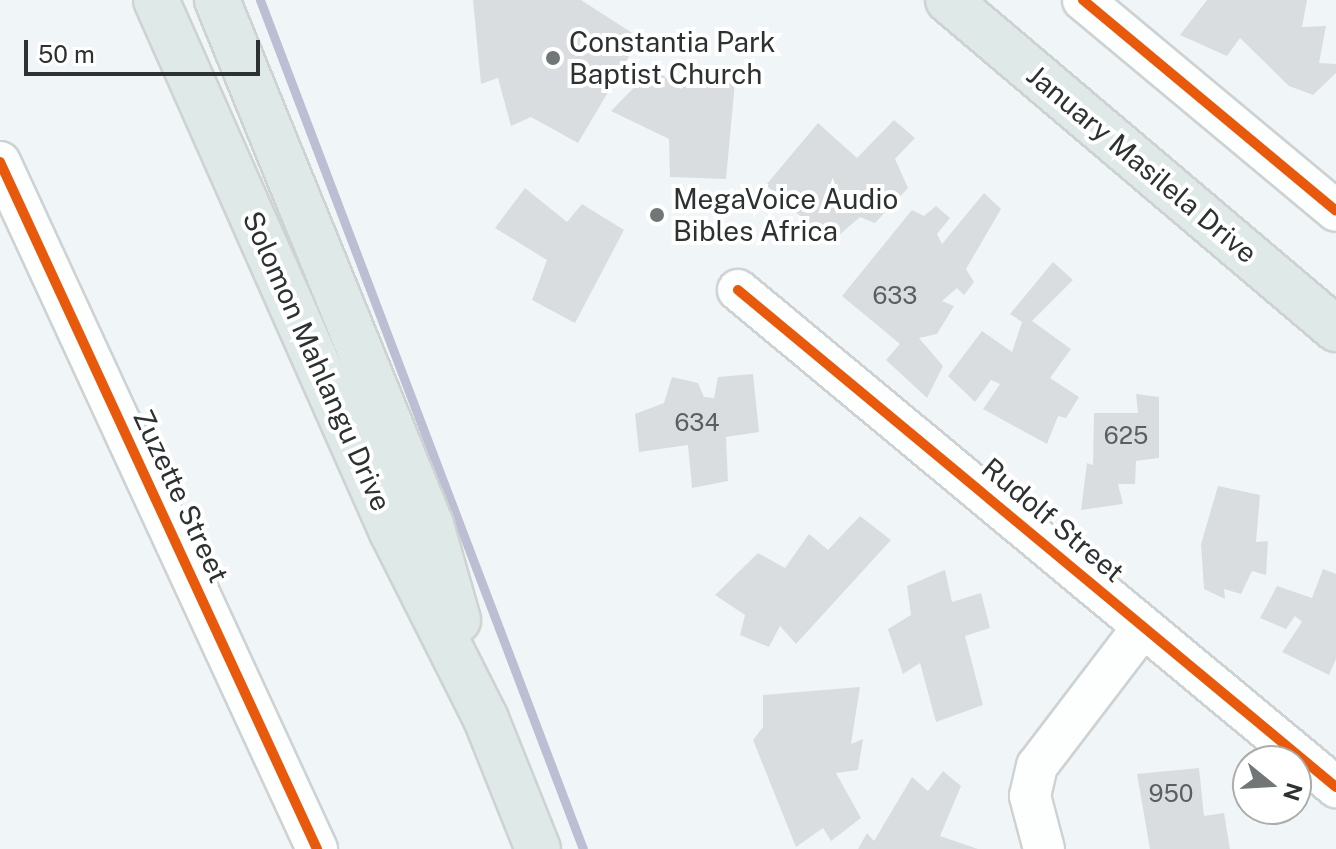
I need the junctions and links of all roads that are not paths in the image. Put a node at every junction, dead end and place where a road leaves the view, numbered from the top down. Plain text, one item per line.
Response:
1 (156, 0) edge
2 (948, 0) edge
3 (1083, 0) edge
4 (223, 7) edge
5 (0, 162) edge
6 (1336, 211) edge
7 (738, 290) dead end
8 (1336, 329) edge
9 (1143, 627) junction
10 (486, 719) junction
11 (1336, 787) edge
12 (317, 849) edge
13 (538, 849) edge
14 (1044, 849) edge

1 - 10 main road, Solomon Mahlangu Drive
2 - 8 main road, January Masilela Drive
3 - 6 street
4 - 10 main road, Solomon Mahlangu Drive
5 - 12 street, Zuzette Street
7 - 9 street, Rudolf Street
9 - 11 street, Rudolf Street
9 - 14 street
10 - 13 main road, Solomon Mahlangu Drive

